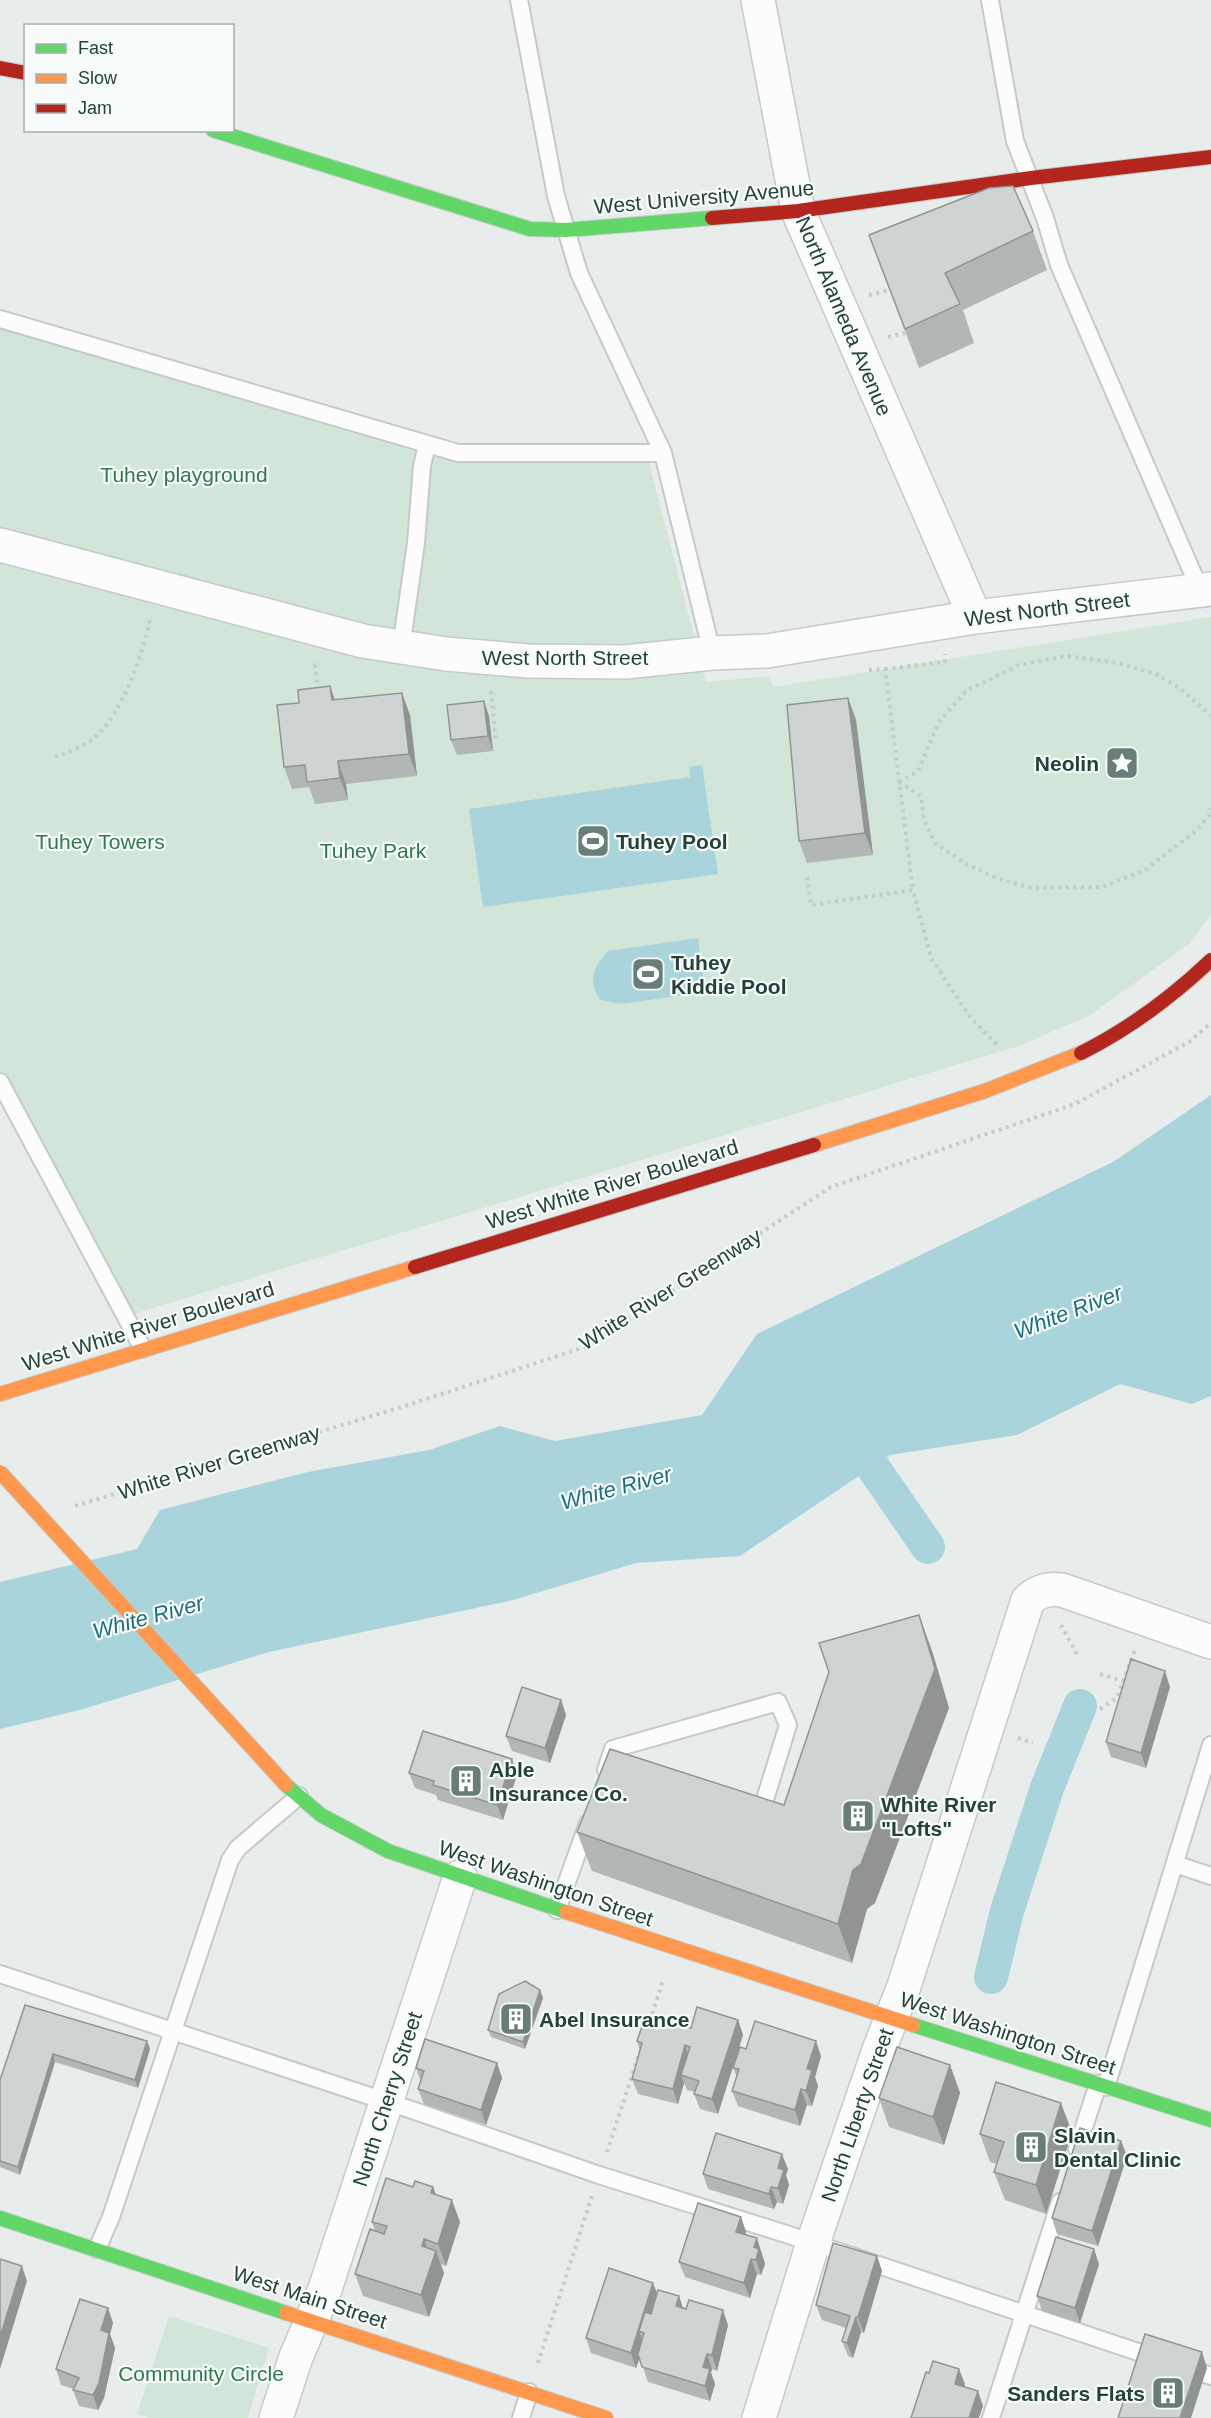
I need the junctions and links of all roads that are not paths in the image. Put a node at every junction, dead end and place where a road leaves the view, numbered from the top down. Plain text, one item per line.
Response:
1 (519, 0) edge
2 (758, 0) edge
3 (990, 0) edge
4 (0, 68) edge
5 (24, 73) edge
6 (219, 132) edge
7 (1211, 157) edge
8 (1031, 178) junction
9 (798, 211) junction
10 (566, 230) junction
11 (0, 319) edge
12 (427, 445) junction
13 (663, 453) junction
14 (0, 545) edge
15 (1206, 590) edge
16 (975, 617) junction
17 (401, 648) junction
18 (712, 653) junction
19 (1211, 960) edge
20 (0, 1082) edge
21 (143, 1349) junction
22 (0, 1394) edge
23 (0, 1472) edge
24 (1211, 1642) edge
25 (1211, 1745) edge
26 (602, 1781) edge
27 (300, 1796) junction
28 (595, 1803) edge
29 (763, 1806) edge
30 (1175, 1864) junction
31 (1211, 1876) edge
32 (460, 1877) junction
33 (557, 1910) junction
34 (0, 1974) edge
35 (892, 2016) junction
36 (172, 2030) junction
37 (1102, 2085) junction
38 (385, 2103) junction
39 (1211, 2120) edge
40 (1071, 2169) edge
41 (1064, 2192) edge
42 (0, 2218) edge
43 (813, 2243) junction
44 (97, 2249) junction
45 (1024, 2314) junction
46 (312, 2320) junction
47 (1211, 2376) edge
48 (530, 2392) junction
49 (276, 2418) edge
50 (521, 2418) edge
51 (606, 2418) edge
52 (759, 2418) edge
53 (991, 2418) edge

1 - 10 lane
2 - 9 street, North Alameda Avenue
3 - 8 lane
4 - 5 street
6 - 10 street, West University Avenue
7 - 8 street, West University Avenue
8 - 9 street, West University Avenue
8 - 15 lane
9 - 10 street, West University Avenue
9 - 16 street, North Alameda Avenue
10 - 13 lane
11 - 12 lane
12 - 13 lane
12 - 17 lane
13 - 18 lane
14 - 17 street, West North Street
15 - 16 street, West North Street
16 - 18 street, West North Street
17 - 18 street, West North Street
19 - 21 street, West White River Boulevard
20 - 21 lane
21 - 22 street, West White River Boulevard
23 - 27 street, West Washington Street, bridge
24 - 35 street, North Liberty Street
25 - 30 lane
26 - 29 lane
27 - 32 street, West Washington Street
27 - 36 lane
28 - 33 lane
30 - 31 lane
30 - 37 lane
32 - 33 street, West Washington Street
32 - 38 street, North Cherry Street
33 - 35 street, West Washington Street
34 - 36 lane
35 - 37 street, West Washington Street
35 - 43 street, North Liberty Street
36 - 38 lane
36 - 44 lane
37 - 39 street, West Washington Street
37 - 40 lane
38 - 43 lane
38 - 46 street, North Cherry Street
41 - 45 lane
42 - 44 street, West Main Street
43 - 45 lane
43 - 52 street, North Liberty Street
44 - 46 street, West Main Street
45 - 47 lane
45 - 53 lane
46 - 48 street, West Main Street
46 - 49 street, North Cherry Street
48 - 50 lane
48 - 51 street, West Main Street

